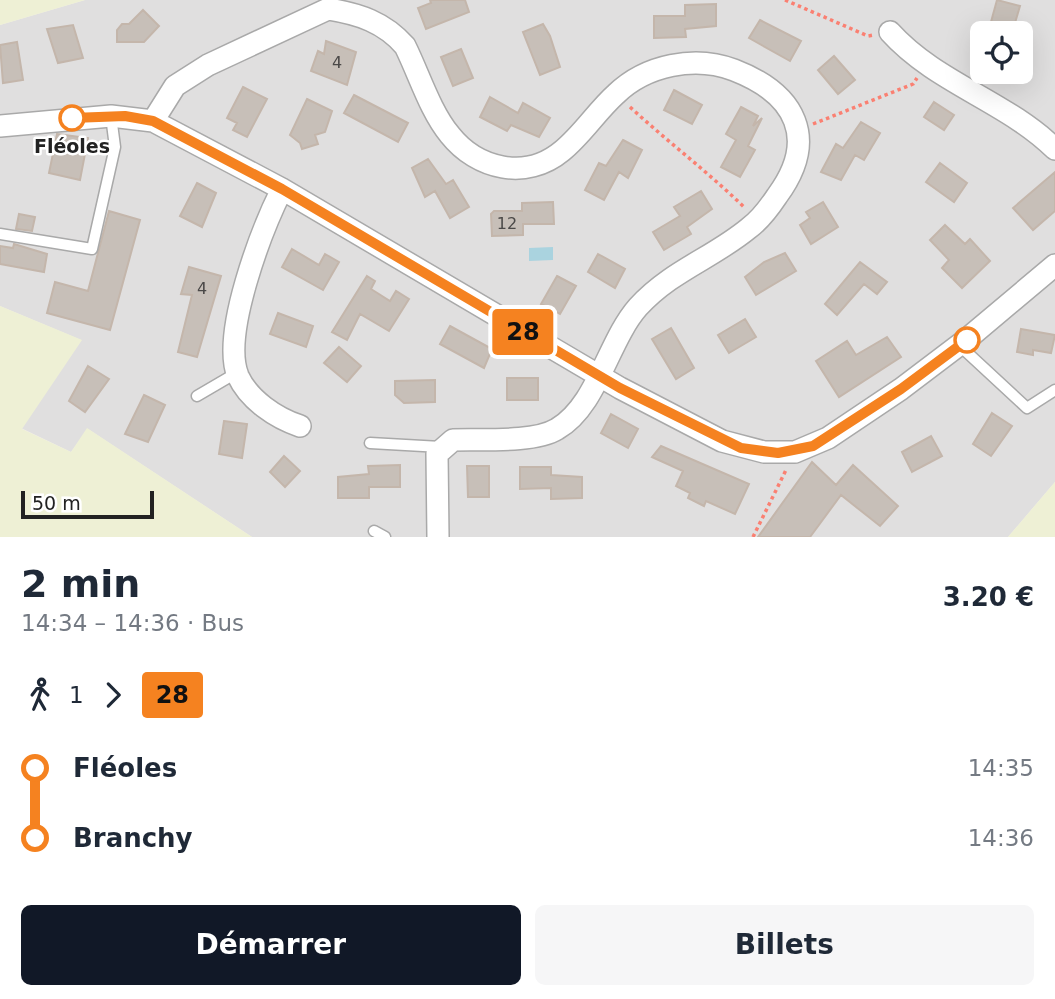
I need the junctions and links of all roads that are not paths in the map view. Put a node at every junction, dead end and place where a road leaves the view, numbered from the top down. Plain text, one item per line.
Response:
1 (890, 32) road end
2 (111, 116) junction
3 (153, 121) junction
4 (0, 126) edge
5 (1055, 149) edge
6 (282, 189) junction
7 (0, 234) edge
8 (1055, 265) edge
9 (959, 345) junction
10 (237, 372) junction
11 (598, 375) junction
12 (1055, 390) edge
13 (197, 396) dead end
14 (300, 426) dead end
15 (370, 443) dead end
16 (441, 447) junction
17 (374, 531) dead end
18 (385, 537) edge
19 (438, 537) edge

1 - 5 street
2 - 3 street
2 - 4 street
2 - 7 lane
3 - 6 street
3 - 11 street
6 - 10 street
6 - 11 street
8 - 9 street
9 - 11 street
9 - 12 lane
10 - 13 lane
10 - 14 street
11 - 16 street
15 - 16 lane
16 - 19 street
17 - 18 lane

